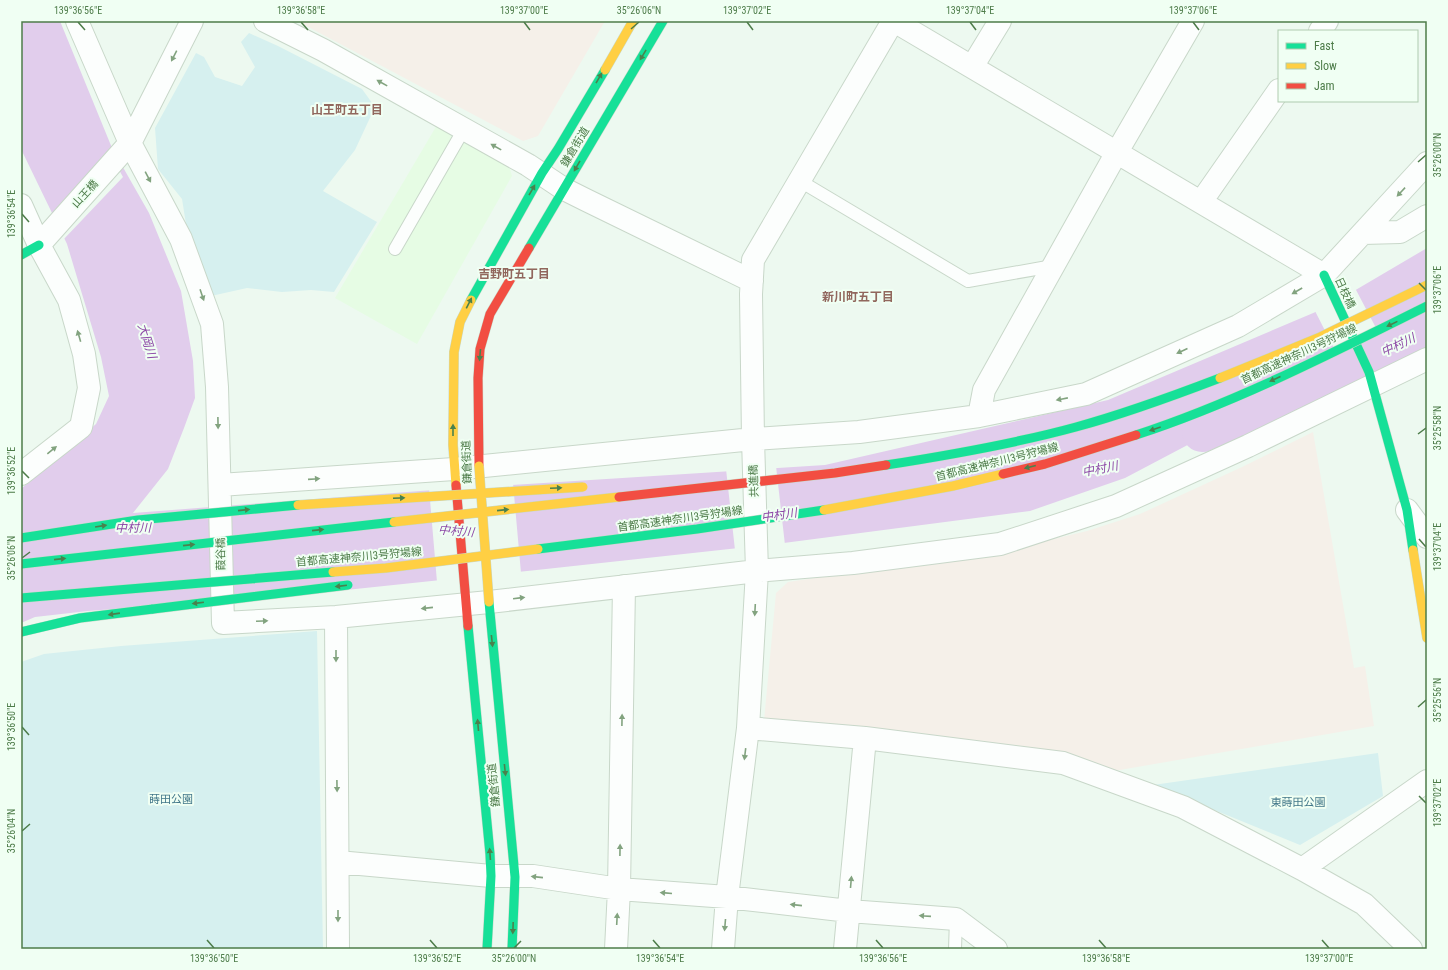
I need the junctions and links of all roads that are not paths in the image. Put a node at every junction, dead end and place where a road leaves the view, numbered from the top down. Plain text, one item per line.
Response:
1 (77, 21) edge
2 (192, 21) edge
3 (633, 21) edge
4 (663, 21) edge
5 (894, 21) edge
6 (1000, 21) edge
7 (1193, 21) edge
8 (1327, 21) edge
9 (271, 22) edge
10 (1321, 30) edge
11 (972, 67) junction
12 (1278, 91) edge
13 (464, 129) junction
14 (130, 143) junction
15 (1117, 152) junction
16 (1427, 163) edge
17 (542, 173) junction
18 (800, 181) junction
19 (564, 188) junction
20 (1201, 202) junction
21 (21, 204) edge
22 (1427, 216) edge
23 (1362, 233) junction
24 (395, 249) dead end
25 (30, 250) edge
26 (1053, 266) junction
27 (752, 281) junction
28 (1327, 283) junction
29 (1427, 285) edge
30 (1427, 306) edge
31 (1427, 359) edge
32 (1371, 379) junction
33 (979, 416) junction
34 (753, 439) junction
35 (478, 466) junction
36 (454, 469) junction
37 (835, 472) junction
38 (21, 474) edge
39 (671, 482) dead end
40 (593, 486) dead end
41 (221, 494) junction
42 (316, 495) dead end
43 (376, 499) junction
44 (1407, 510) junction
45 (697, 530) junction
46 (1427, 537) edge
47 (21, 538) edge
48 (527, 560) dead end
49 (21, 564) edge
50 (496, 565) dead end
51 (757, 571) junction
52 (458, 572) dead end
53 (356, 584) dead end
54 (624, 586) junction
55 (21, 598) edge
56 (489, 602) junction
57 (466, 604) junction
58 (336, 617) junction
59 (21, 632) edge
60 (1427, 638) edge
61 (748, 728) junction
62 (865, 738) junction
63 (1427, 781) edge
64 (338, 862) junction
65 (1302, 869) junction
66 (491, 876) junction
67 (515, 877) junction
68 (619, 889) junction
69 (728, 897) junction
70 (849, 911) junction
71 (956, 919) junction
72 (338, 949) edge
73 (487, 949) edge
74 (512, 949) edge
75 (616, 949) edge
76 (723, 949) edge
77 (845, 949) edge
78 (955, 949) edge
79 (996, 949) edge
80 (1411, 949) edge

1 - 14 street, 葭谷橋
2 -> 14 street, 山王橋
17 -> 3 main road, 鎌倉街道
4 -> 19 main road, 鎌倉街道
5 - 11 street
5 - 18 street, 共進橋
6 - 11 street
7 - 15 street
8 - 10 street
13 -> 9 street
11 - 15 street
12 - 20 street
17 -> 13 street
13 - 24 lane
14 - 25 street, 山王橋
14 -> 41 street, 葭谷橋
15 - 20 street
15 - 26 street
16 -> 23 street
17 - 19 street
36 -> 17 main road, 鎌倉街道
18 - 26 lane
18 - 27 street, 共進橋
19 - 27 street
19 -> 35 main road, 鎌倉街道
20 - 28 street
21 - 25 street
22 - 23 street
23 - 28 street
38 -> 25 street
26 - 33 street
27 - 34 street, 共進橋
28 - 32 main road, 日枝橋, bridge
28 -> 33 street
29 - 37 main road, 首都高速神奈川3号狩場線, bridge
30 -> 45 main road, 首都高速神奈川3号狩場線, bridge
31 - 32 street
32 - 44 main road, 日枝橋
32 - 51 street
33 - 34 street
34 - 35 street
34 - 51 street, 共進橋
35 - 36 street
35 - 56 main road, 鎌倉街道, bridge
41 -> 36 street
36 - 57 main road, 鎌倉街道, bridge
37 - 39 main road, bridge
49 -> 37 main road, 首都高速神奈川3号狩場線, bridge
43 -> 40 main road, bridge
41 -> 58 street, 葭谷橋
42 - 43 main road, bridge
47 -> 43 main road, bridge
44 - 46 street
44 - 60 main road, 日枝橋
45 - 48 main road, bridge
45 - 55 main road, 首都高速神奈川3号狩場線, bridge
50 - 52 main road
51 - 54 street
51 -> 61 street, 共進橋
53 -> 59 main road, bridge
56 -> 54 street
68 -> 54 street
56 - 57 street
56 -> 67 main road, 鎌倉街道
57 -> 58 street
66 -> 57 main road, 鎌倉街道
58 -> 64 street
61 - 62 street
61 -> 69 street, 共進橋
62 - 65 street
70 -> 62 street
63 - 65 street
64 - 66 street
64 -> 72 street
65 - 80 street
66 - 67 street
66 - 73 main road, 鎌倉街道
68 -> 67 street
67 -> 74 main road, 鎌倉街道
69 -> 68 street
75 -> 68 street
70 -> 69 street
69 -> 76 street, 共進橋
71 -> 70 street
70 - 77 street
71 - 78 lane
71 - 79 street

